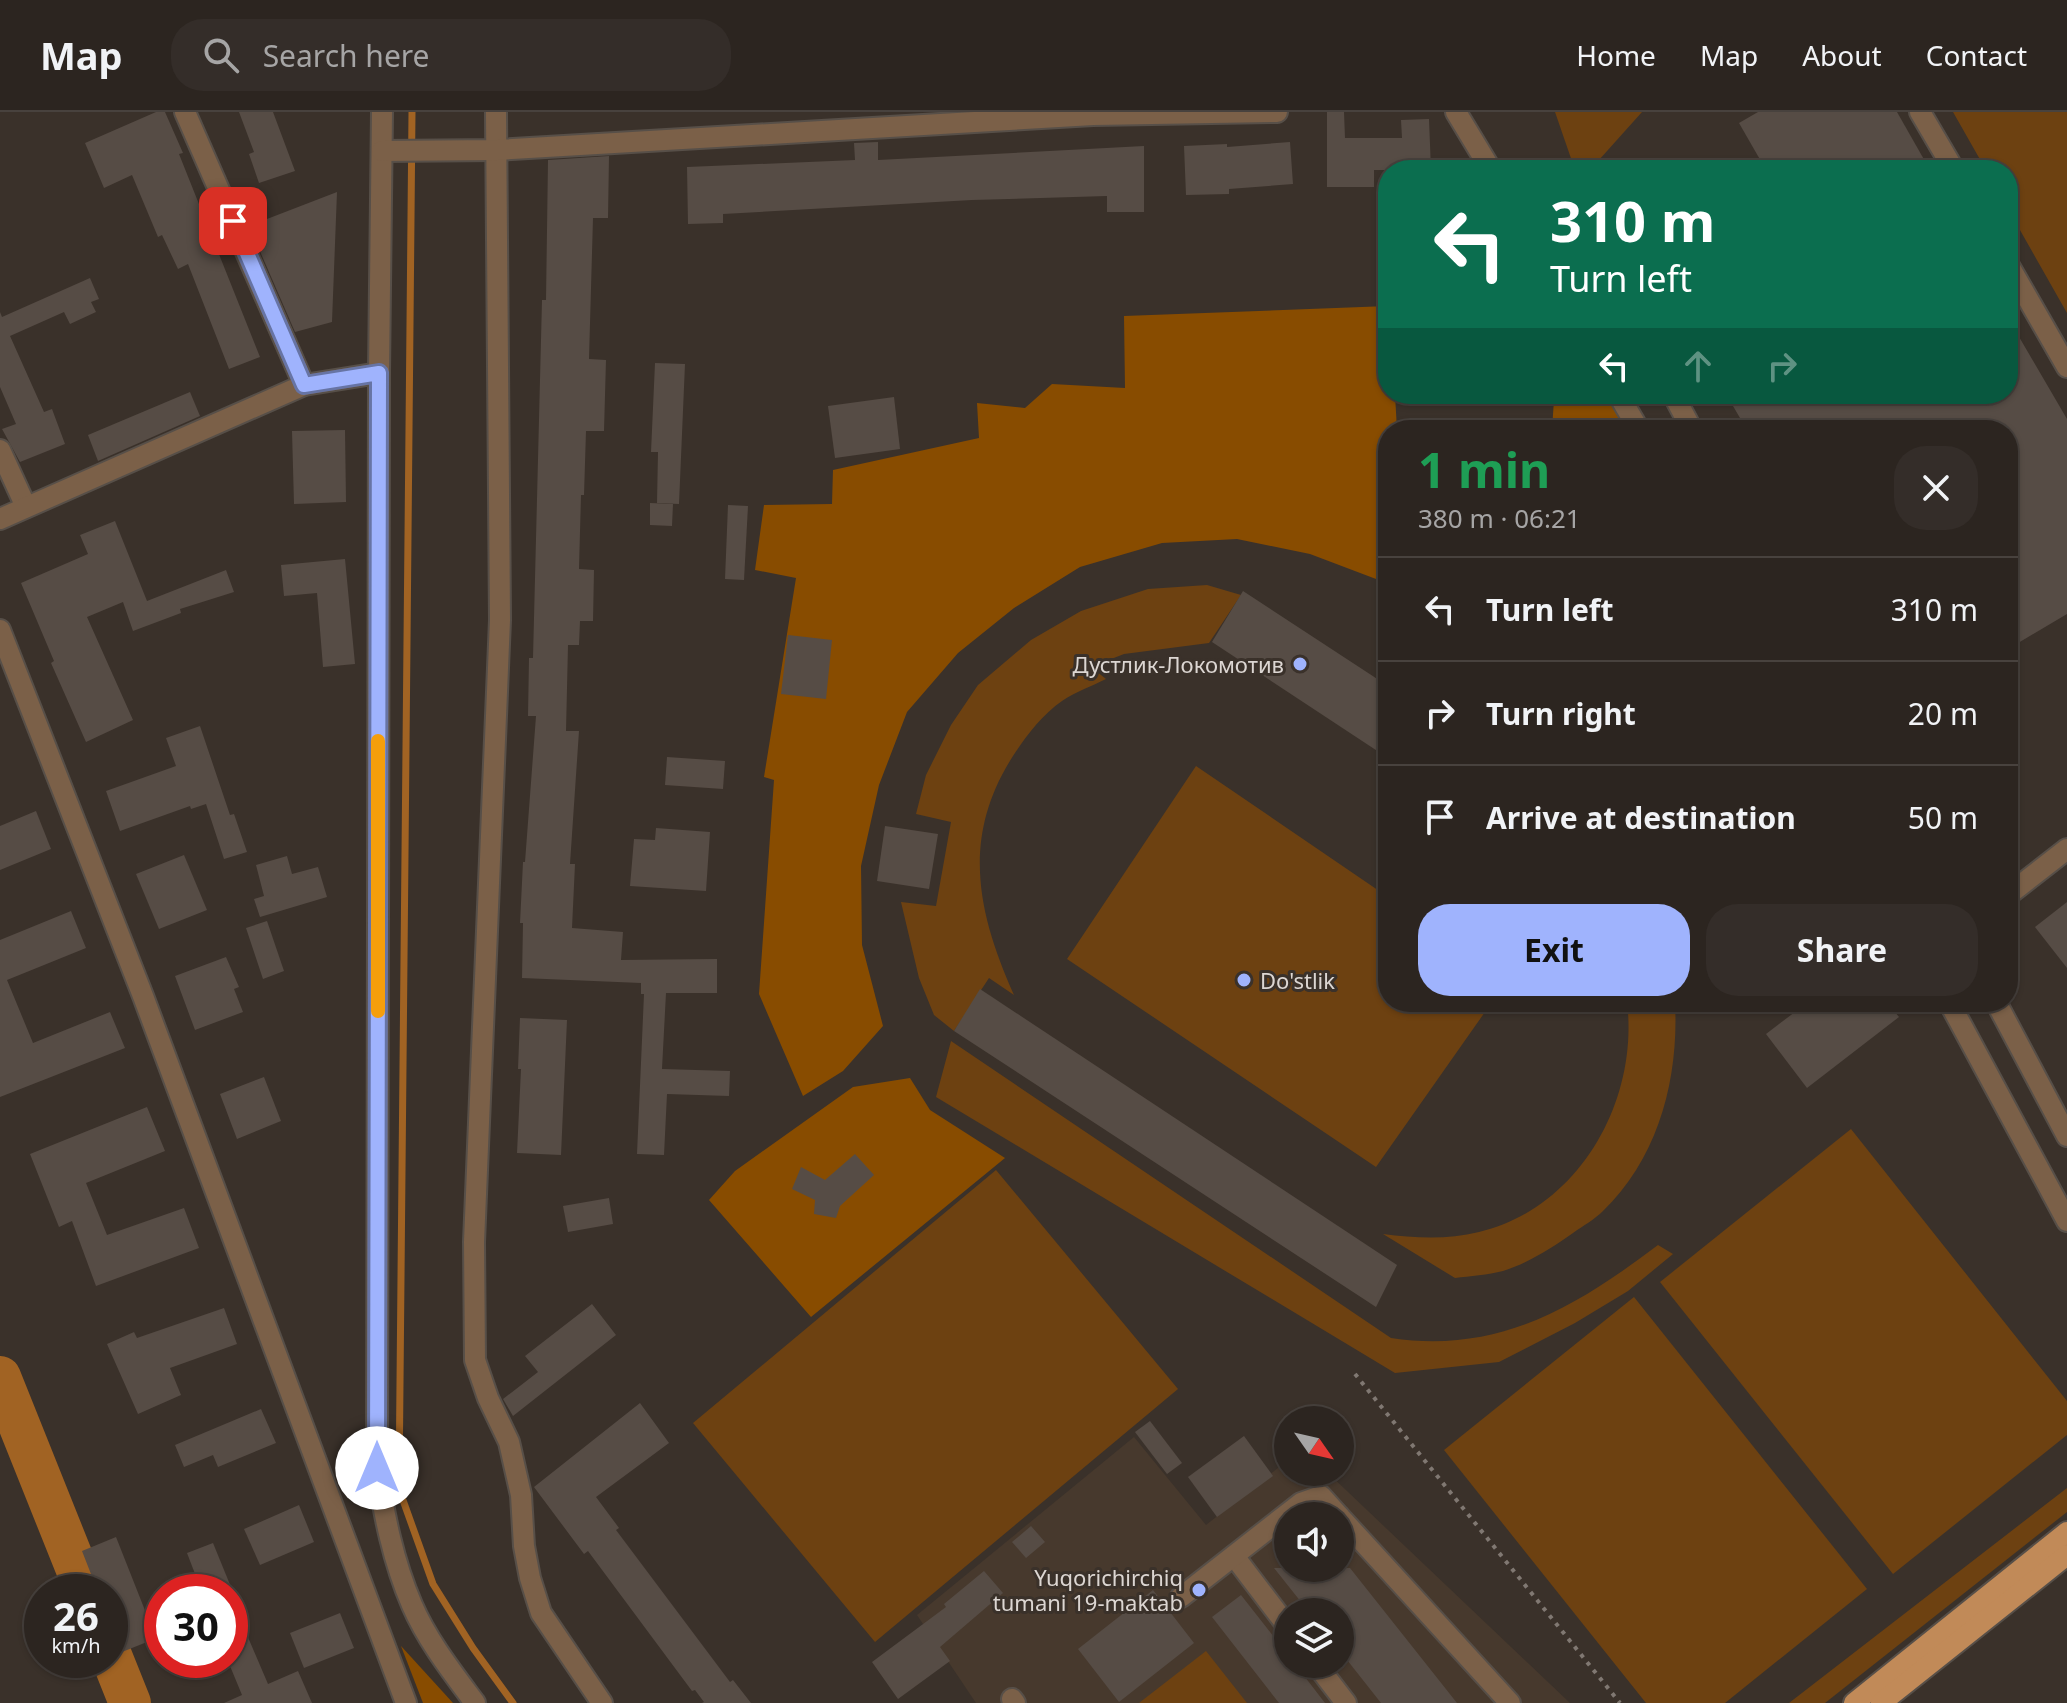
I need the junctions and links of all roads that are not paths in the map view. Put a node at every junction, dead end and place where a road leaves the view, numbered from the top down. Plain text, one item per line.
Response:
1 (185, 112) edge
2 (382, 112) edge
3 (496, 112) edge
4 (1277, 112) edge
5 (1456, 112) edge
6 (1920, 112) edge
7 (401, 150) junction
8 (497, 150) junction
9 (1485, 160) edge
10 (1948, 160) edge
11 (2018, 281) edge
12 (2067, 367) edge
13 (379, 373) junction
14 (304, 385) junction
15 (0, 450) edge
16 (26, 507) junction
17 (0, 519) edge
18 (0, 630) edge
19 (2067, 849) edge
20 (2018, 887) edge
21 (1955, 1012) edge
22 (2001, 1012) edge
23 (2067, 1136) edge
24 (2065, 1212) edge
25 (1304, 1502) edge
26 (1327, 1502) edge
27 (1274, 1524) edge
28 (1354, 1531) edge
29 (2067, 1532) edge
30 (2067, 1555) edge
31 (1234, 1556) junction
32 (1181, 1597) dead end
33 (1274, 1609) edge
34 (1327, 1678) edge
35 (406, 1703) edge
36 (475, 1703) edge
37 (602, 1703) edge
38 (1346, 1703) edge
39 (1510, 1703) edge
40 (1854, 1703) edge
41 (1881, 1703) edge

1 - 14 street
2 - 7 street
3 - 8 street
4 - 8 street
5 - 9 street
6 - 10 street
7 - 8 street
7 - 13 street
8 - 37 street
11 - 12 street
13 - 14 street
13 - 36 street
14 - 16 street
15 - 16 street
16 - 17 street
18 - 35 street
19 - 20 street
21 - 24 street
22 - 23 street
25 - 26 street
27 - 31 street
28 - 39 street
29 - 40 main road
30 - 41 main road
31 - 32 street
31 - 33 street
34 - 38 street

